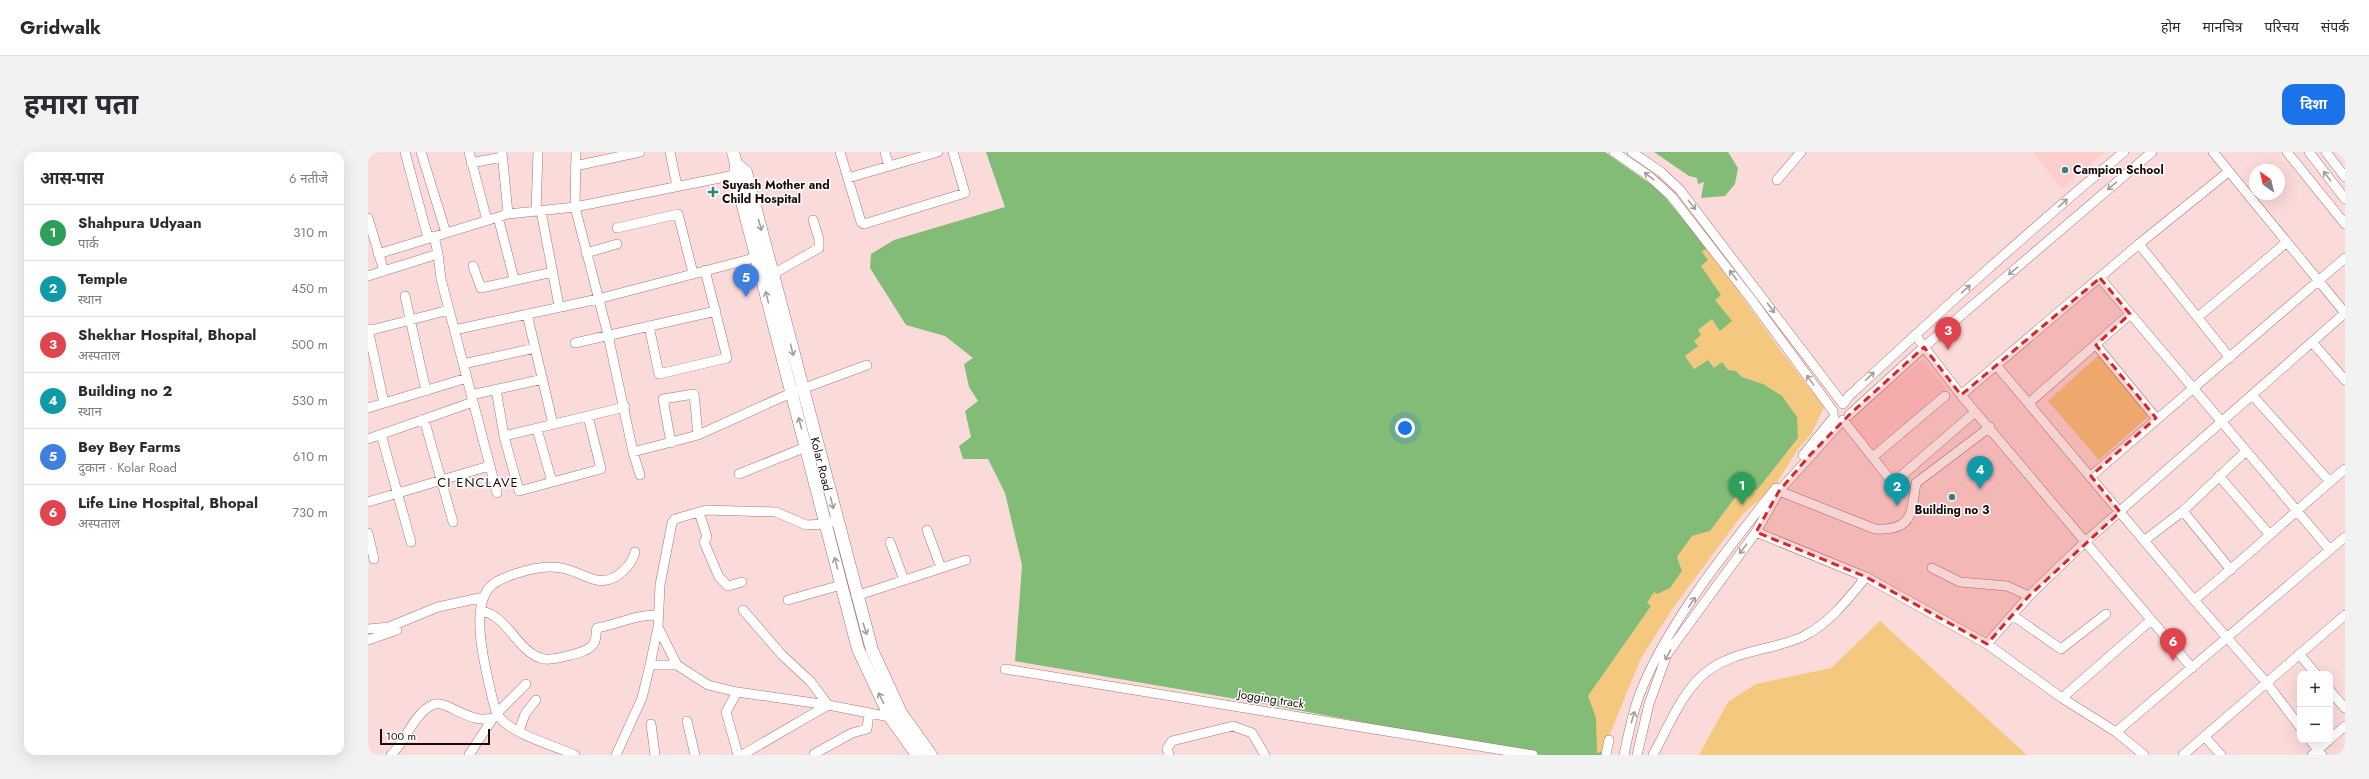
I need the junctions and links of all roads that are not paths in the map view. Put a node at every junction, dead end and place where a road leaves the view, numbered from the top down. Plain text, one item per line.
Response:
1 (405, 152) edge
2 (421, 152) edge
3 (469, 152) edge
4 (538, 152) edge
5 (576, 152) edge
6 (640, 152) edge
7 (670, 152) edge
8 (840, 152) edge
9 (885, 152) edge
10 (953, 152) edge
11 (1614, 152) edge
12 (1632, 152) edge
13 (1801, 152) edge
14 (2124, 152) edge
15 (2152, 152) edge
16 (2213, 152) edge
17 (2287, 152) edge
18 (2309, 152) edge
19 (2326, 152) edge
20 (934, 153) edge
21 (502, 155) edge
22 (471, 163) junction
23 (575, 166) junction
24 (737, 166) edge
25 (889, 166) junction
26 (2228, 172) junction
27 (2345, 177) edge
28 (848, 178) junction
29 (1777, 180) dead end
30 (677, 186) junction
31 (2345, 199) edge
32 (575, 207) junction
33 (538, 211) junction
34 (508, 214) junction
35 (498, 217) junction
36 (368, 218) edge
37 (487, 220) junction
38 (813, 220) dead end
39 (2345, 224) edge
40 (618, 228) dead end
41 (446, 233) junction
42 (431, 237) junction
43 (2287, 242) junction
44 (617, 244) dead end
45 (2139, 244) junction
46 (586, 253) junction
47 (378, 254) junction
48 (438, 254) junction
49 (762, 256) junction
50 (2345, 258) edge
51 (473, 266) dead end
52 (705, 270) junction
53 (384, 271) junction
54 (553, 272) junction
55 (693, 273) junction
56 (773, 274) junction
57 (368, 276) edge
58 (2100, 278) junction
59 (514, 279) junction
60 (2319, 280) junction
61 (405, 296) dead end
62 (598, 299) junction
63 (559, 306) junction
64 (449, 310) junction
65 (716, 311) junction
66 (2345, 313) edge
67 (528, 314) junction
68 (2130, 314) junction
69 (2198, 317) junction
70 (411, 322) junction
71 (649, 326) junction
72 (368, 330) edge
73 (454, 330) junction
74 (608, 335) junction
75 (1915, 335) junction
76 (2312, 342) junction
77 (575, 343) dead end
78 (2096, 345) junction
79 (1924, 347) junction
80 (535, 348) junction
81 (2230, 358) junction
82 (463, 364) junction
83 (867, 365) dead end
84 (1996, 365) junction
85 (467, 378) junction
86 (543, 379) junction
87 (2345, 380) edge
88 (496, 389) junction
89 (2192, 389) junction
90 (426, 391) junction
91 (797, 391) junction
92 (1961, 395) junction
93 (1945, 396) dead end
94 (2253, 396) junction
95 (472, 398) junction
96 (384, 403) junction
97 (2029, 403) junction
98 (1843, 404) junction
99 (624, 407) junction
100 (368, 408) edge
101 (1975, 412) junction
102 (1833, 414) junction
103 (588, 416) junction
104 (1846, 417) junction
105 (2156, 418) junction
106 (424, 419) junction
107 (2221, 423) junction
108 (553, 424) junction
109 (1990, 427) junction
110 (537, 428) junction
111 (381, 434) junction
112 (698, 435) junction
113 (504, 436) junction
114 (368, 439) edge
115 (671, 443) junction
116 (806, 447) junction
117 (633, 452) junction
118 (2245, 452) junction
119 (1874, 456) junction
120 (489, 466) junction
121 (2345, 469) edge
122 (738, 474) dead end
123 (640, 475) dead end
124 (2091, 476) junction
125 (2219, 476) junction
126 (442, 480) junction
127 (552, 482) junction
128 (2330, 482) junction
129 (1780, 492) junction
130 (397, 493) junction
131 (497, 493) dead end
132 (368, 502) edge
133 (2296, 509) junction
134 (2183, 511) junction
135 (698, 512) junction
136 (2120, 512) junction
137 (453, 522) dead end
138 (831, 522) junction
139 (927, 530) dead end
140 (1756, 532) junction
141 (368, 533) edge
142 (2270, 535) junction
143 (2345, 537) edge
144 (2144, 540) junction
145 (2086, 541) junction
146 (411, 542) dead end
147 (890, 542) dead end
148 (2330, 550) junction
149 (635, 552) dead end
150 (374, 559) dead end
151 (966, 560) dead end
152 (941, 568) junction
153 (1932, 568) dead end
154 (2231, 570) junction
155 (1866, 577) junction
156 (904, 580) junction
157 (742, 582) dead end
158 (841, 585) junction
159 (856, 596) junction
160 (2029, 596) junction
161 (484, 597) junction
162 (788, 600) dead end
163 (2194, 600) junction
164 (743, 610) dead end
165 (481, 611) junction
166 (2106, 614) dead end
167 (659, 615) junction
168 (2012, 615) junction
169 (2344, 618) edge
170 (2152, 620) junction
171 (406, 621) junction
172 (658, 627) junction
173 (368, 629) edge
174 (2228, 637) junction
175 (368, 640) edge
176 (1987, 644) junction
177 (2299, 654) junction
178 (650, 665) junction
179 (677, 665) junction
180 (1005, 668) dead end
181 (2192, 668) junction
182 (2313, 671) edge
183 (2266, 682) junction
184 (526, 684) dead end
185 (737, 692) junction
186 (2333, 694) edge
187 (2062, 698) junction
188 (536, 700) dead end
189 (828, 705) junction
190 (2345, 708) edge
191 (869, 713) junction
192 (496, 716) junction
193 (890, 717) junction
194 (687, 720) dead end
195 (2297, 723) edge
196 (650, 724) dead end
197 (2345, 726) edge
198 (519, 731) junction
199 (2116, 732) junction
200 (2333, 736) edge
201 (2205, 737) junction
202 (1609, 740) dead end
203 (2312, 743) edge
204 (2326, 743) edge
205 (2317, 753) edge
206 (814, 754) dead end
207 (391, 755) edge
208 (469, 755) edge
209 (575, 755) edge
210 (616, 755) edge
211 (655, 755) edge
212 (695, 755) edge
213 (738, 755) edge
214 (742, 755) edge
215 (917, 755) edge
216 (930, 755) edge
217 (1170, 755) edge
218 (1265, 755) edge
219 (1533, 755) edge
220 (1606, 755) edge
221 (1624, 755) edge
222 (1637, 755) edge
223 (1653, 755) edge
224 (2144, 755) edge
225 (2183, 755) edge
226 (2221, 755) edge

1 - 42 street
2 - 41 street
3 - 22 street
4 - 33 street
5 - 23 street
6 - 23 street
7 - 30 street
8 - 28 street
9 - 25 street
10 - 28 street
102 -> 11 street
12 -> 98 street
13 - 29 street
75 -> 14 street
15 -> 79 street
16 - 26 street
17 - 39 street
31 -> 18 street
19 - 27 street
20 - 25 street
21 - 22 street
21 - 34 street
22 - 37 street
23 - 32 street
24 - 30 street
24 - 49 main road, Kolar Road
25 - 28 street
26 - 43 street
26 - 45 street
30 - 32 street
32 - 33 street
32 - 46 street
33 - 34 street
33 - 54 street
34 - 35 street
35 - 37 street
35 - 59 street
36 - 47 street
37 - 41 street
38 - 56 street
40 - 55 street
41 - 42 street
42 - 47 street
42 - 48 street
43 - 60 street
43 - 69 street
44 - 46 street
45 - 58 street
45 - 69 street
46 - 62 street
47 - 53 street
48 - 53 street
48 - 64 street
49 - 52 street
49 - 56 main road, Kolar Road
91 -> 49 main road, Kolar Road
50 - 60 street
51 - 59 street
52 - 55 street
52 - 65 street
53 - 57 street
54 - 59 street
54 - 63 street
55 - 62 street
56 -> 91 main road, Kolar Road
58 - 68 street
58 - 84 street
60 - 66 street
60 - 81 street
61 - 70 street
62 - 63 street
62 - 74 street
63 - 67 street
64 - 70 street
64 - 73 street
65 - 71 street
65 - 71 street
66 - 76 street
67 - 73 street
67 - 80 street
68 - 78 street
68 - 89 street
69 - 81 street
70 - 72 street
70 - 90 street
71 - 74 street
72 - 96 street
73 - 82 street
74 - 77 street
74 - 99 street
75 - 79 street
98 -> 75 street
76 - 87 street
76 - 94 street
78 - 97 street
78 - 105 street
79 - 92 street
79 - 104 street
80 - 82 street
80 - 86 street
81 - 89 street
82 - 85 street
83 - 91 street
84 - 92 street
84 - 97 street
85 - 90 street
85 - 95 street
86 - 88 street
86 - 108 street
88 - 95 street
88 - 113 street
89 - 105 street
89 - 107 street
90 - 96 street
91 - 112 street
116 -> 91 main road, Kolar Road
91 -> 138 main road, Kolar Road
92 - 101 street
93 - 119 street
94 - 107 street
94 - 128 street
95 - 106 street
95 - 120 street
96 - 100 street
97 - 124 street
98 - 102 street
98 - 104 street
99 - 103 street
99 - 117 street
101 - 109 street
101 - 119 street
102 - 104 street
221 -> 102 street
103 - 108 street
103 - 127 street
104 - 119 street
104 - 129 street
105 - 124 street
106 - 111 street
106 - 126 street
107 - 118 street
107 - 136 street
108 - 110 street
109 - 129 street
109 - 145 street
110 - 113 street
110 - 127 street
111 - 114 street
111 - 130 street
112 - 115 street
112 - 115 street
113 - 127 street
115 - 117 street
116 - 122 street
116 - 138 main road, Kolar Road
117 - 123 street
118 - 125 street
118 - 133 street
120 - 126 street
120 - 131 street
121 - 128 street
124 - 136 street
125 - 134 street
125 - 142 street
126 - 130 street
126 - 137 street
128 - 133 street
129 - 140 street
130 - 132 street
130 - 146 street
133 - 142 street
133 - 148 street
134 - 144 street
134 - 154 street
135 - 138 street
135 - 157 street
135 - 167 street
136 - 144 street
136 - 145 street
158 -> 138 main road, Kolar Road
138 - 159 main road, Kolar Road
139 - 152 street
140 - 155 street
140 -> 222 street
141 - 150 street
142 - 154 street
143 - 148 street
144 - 163 street
145 - 160 street
145 - 170 street
147 - 156 street
148 - 174 street
149 - 161 street
151 - 152 street
152 - 156 street
153 - 160 street
154 - 163 street
155 - 176 street
155 - 223 street
156 - 159 street
158 - 162 street
193 -> 158 main road, Kolar Road
159 -> 216 main road, Kolar Road
160 - 168 street
161 - 165 street
161 - 171 street
163 - 174 street
164 - 189 street
165 - 167 street
165 - 192 street
166 - 168 street
167 - 172 street
168 - 176 street
169 - 177 street
170 - 181 street
170 - 187 street
171 - 173 street
171 - 175 street
172 - 178 street
172 - 179 street
174 - 181 street
174 - 183 street
176 - 187 street
177 - 182 street
177 - 183 street
178 - 179 street
178 - 210 street
179 - 185 street
180 - 219 street, Jogging track
181 - 199 street
183 - 195 street
183 - 201 street
184 - 192 street
185 - 189 street
185 - 213 street
186 - 190 street
187 - 199 street
188 - 198 street
189 - 191 street
189 - 214 street
191 - 193 street
191 - 206 street
192 - 198 street
192 - 207 street
192 - 208 street
193 - 215 main road, Kolar Road
194 - 212 street
196 - 211 street
197 - 200 street
198 - 209 street
199 - 224 street
201 - 225 street
201 - 226 street
202 - 220 street
203 - 205 street
204 - 205 street
217 - 218 street

